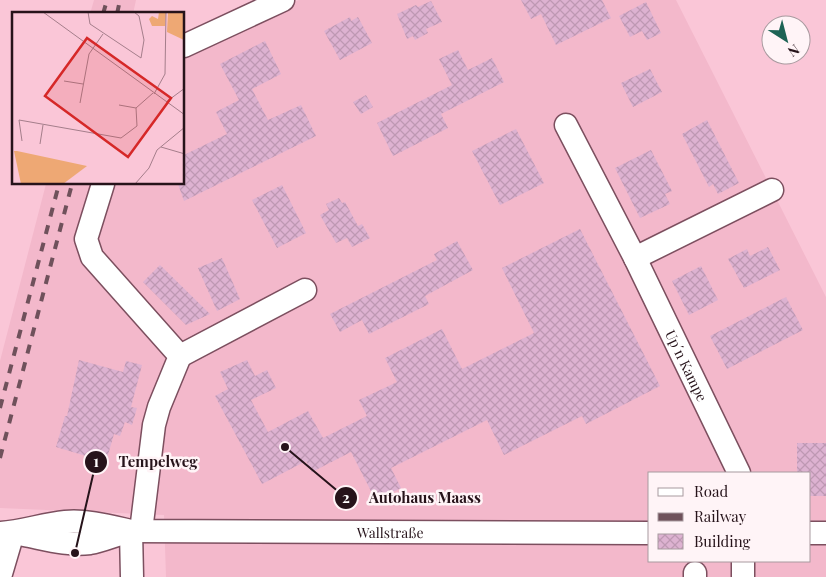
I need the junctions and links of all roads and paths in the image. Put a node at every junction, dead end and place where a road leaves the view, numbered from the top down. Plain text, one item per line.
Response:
1 (283, 0) edge
2 (185, 46) edge
3 (566, 125) dead end
4 (103, 185) edge
5 (772, 190) dead end
6 (635, 258) junction
7 (305, 290) dead end
8 (180, 356) junction
9 (739, 472) edge
10 (136, 531) junction
11 (7, 533) edge
12 (648, 533) edge
13 (811, 533) edge
14 (826, 533) edge
15 (743, 562) edge
16 (0, 577) edge
17 (132, 577) edge
18 (743, 577) edge

1 - 2 street
3 - 6 street, Up´n Kampe
4 - 8 street
5 - 6 street
6 - 9 street, Up´n Kampe
7 - 8 street
8 - 10 street
10 - 11 street, Wallstraße
10 - 12 street, Wallstraße
10 - 17 street
11 - 16 street
13 - 14 street
15 - 18 street

